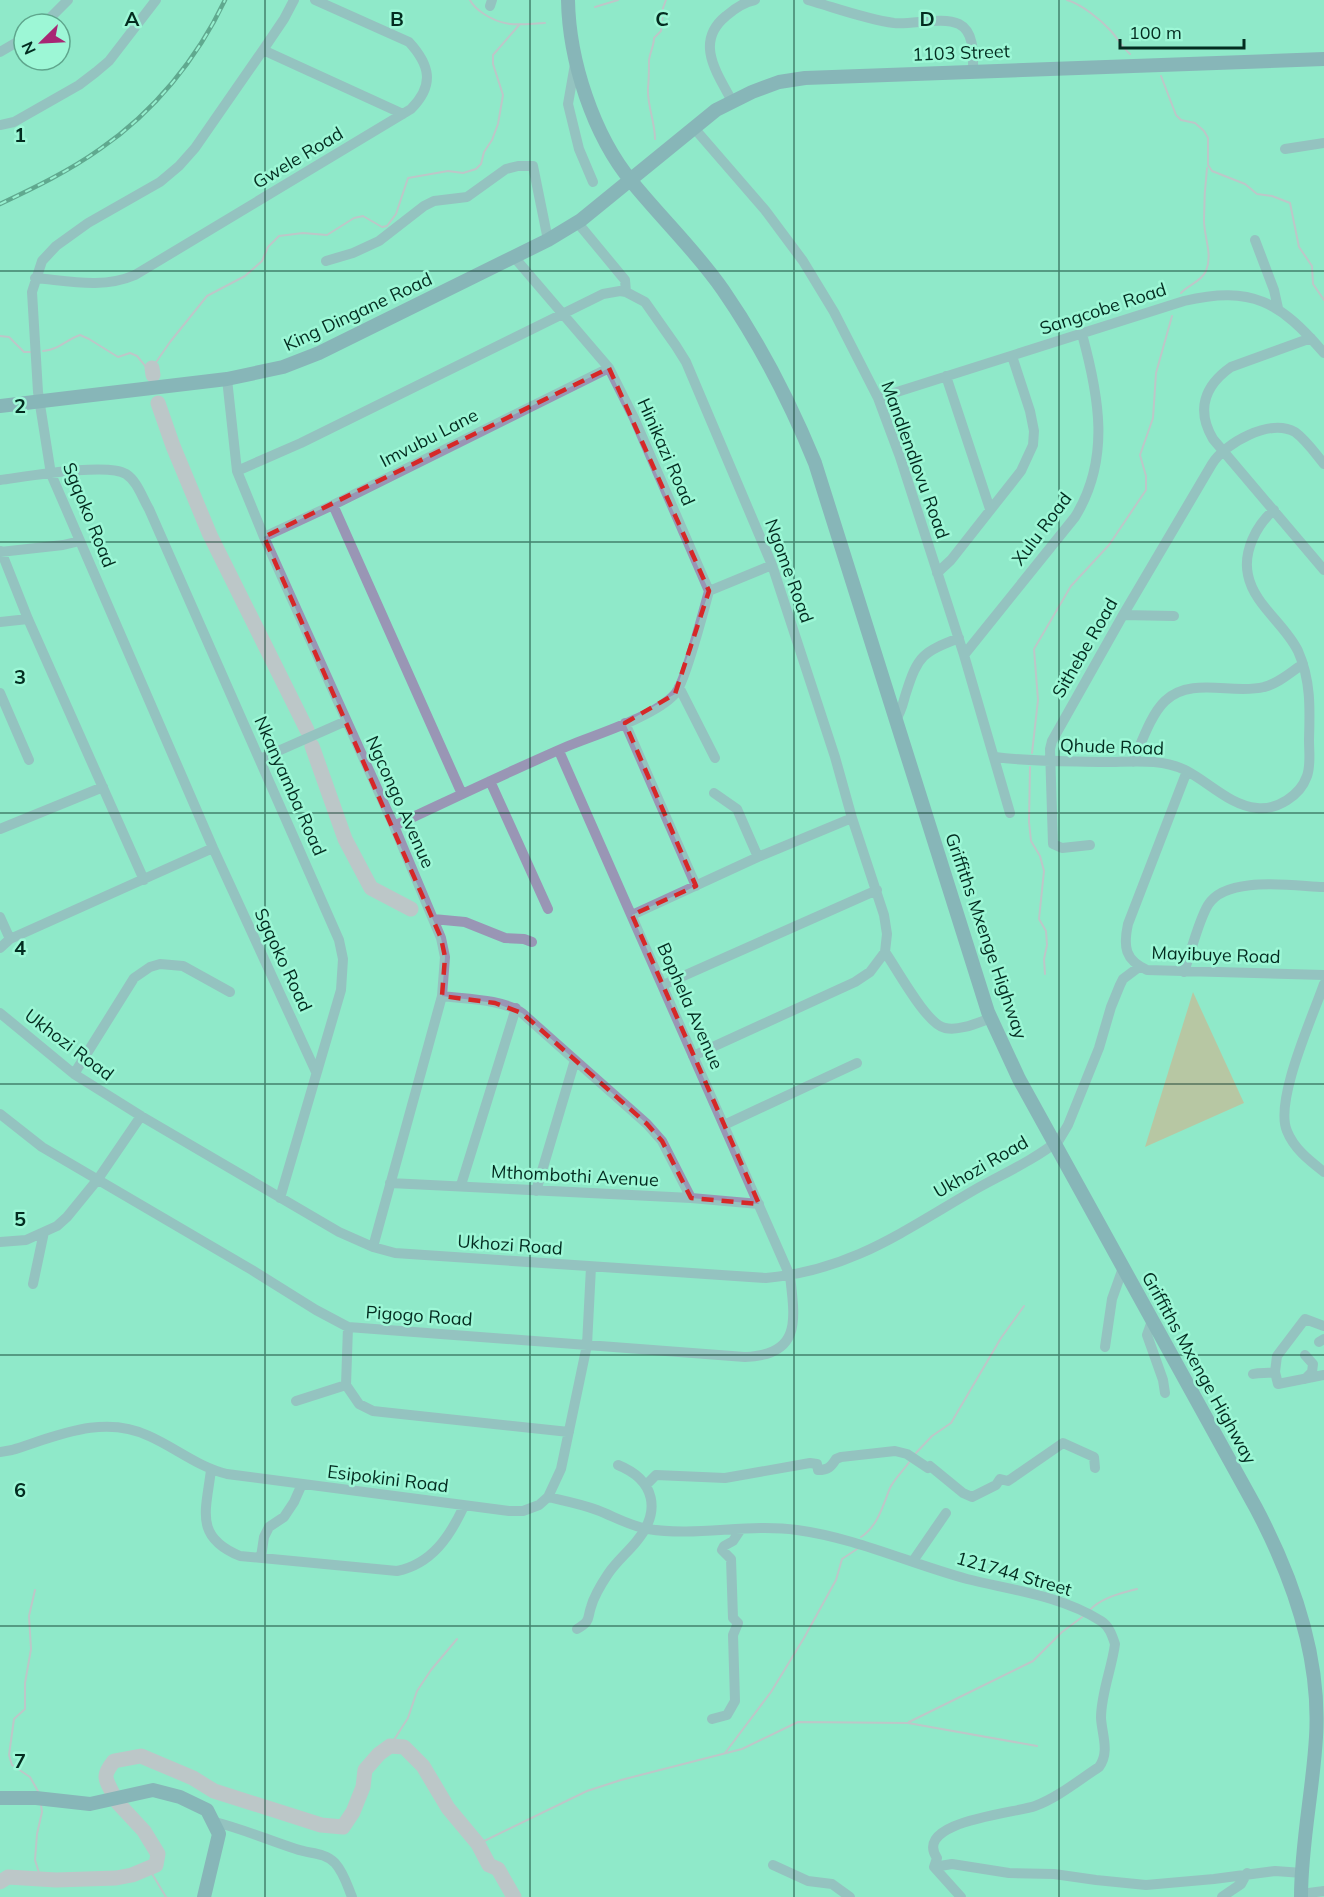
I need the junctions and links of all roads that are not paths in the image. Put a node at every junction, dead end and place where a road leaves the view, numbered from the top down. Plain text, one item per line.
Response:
1 (68, 0) edge
2 (156, 0) edge
3 (294, 0) edge
4 (315, 0) edge
5 (568, 0) edge
6 (755, 0) edge
7 (808, 0) edge
8 (56, 12) edge
9 (263, 50) junction
10 (1324, 59) edge
11 (576, 61) junction
12 (973, 71) junction
13 (732, 101) junction
14 (404, 114) junction
15 (0, 125) edge
16 (693, 128) junction
17 (1324, 143) edge
18 (1285, 149) dead end
19 (631, 181) junction
20 (593, 182) dead end
21 (577, 222) junction
22 (548, 240) junction
23 (1255, 240) dead end
24 (514, 257) junction
25 (326, 261) dead end
26 (35, 278) junction
27 (626, 292) junction
28 (1278, 308) junction
29 (564, 313) junction
30 (1082, 334) junction
31 (1311, 338) junction
32 (1324, 353) edge
33 (1012, 356) junction
34 (609, 368) junction
35 (946, 376) junction
36 (227, 379) junction
37 (878, 398) junction
38 (39, 402) junction
39 (0, 406) edge
40 (1222, 450) junction
41 (1324, 464) edge
42 (237, 471) junction
43 (51, 474) junction
44 (0, 480) edge
45 (333, 505) junction
46 (990, 510) junction
47 (1274, 510) junction
48 (264, 537) junction
49 (80, 541) junction
50 (0, 551) edge
51 (772, 565) junction
52 (1324, 570) edge
53 (938, 573) junction
54 (709, 591) junction
55 (1123, 615) junction
56 (1174, 616) dead end
57 (28, 619) junction
58 (0, 622) edge
59 (959, 638) junction
60 (964, 655) junction
61 (1303, 664) junction
62 (679, 687) junction
63 (0, 693) edge
64 (896, 719) junction
65 (346, 721) junction
66 (624, 723) junction
67 (559, 751) junction
68 (995, 757) junction
69 (715, 758) dead end
70 (260, 759) junction
71 (29, 760) dead end
72 (1051, 761) junction
73 (1132, 762) junction
74 (1187, 771) junction
75 (490, 781) junction
76 (103, 787) junction
77 (462, 794) junction
78 (714, 794) dead end
79 (1010, 813) dead end
80 (852, 818) junction
81 (394, 826) junction
82 (0, 829) edge
83 (1090, 845) dead end
84 (213, 848) junction
85 (758, 857) junction
86 (144, 880) junction
87 (696, 886) junction
88 (1324, 887) edge
89 (877, 890) junction
90 (548, 909) dead end
91 (632, 915) junction
92 (0, 917) edge
93 (433, 919) junction
94 (10, 939) junction
95 (532, 942) dead end
96 (0, 948) edge
97 (885, 952) junction
98 (1138, 967) junction
99 (1184, 972) junction
100 (1324, 975) edge
101 (1324, 984) edge
102 (663, 985) junction
103 (230, 992) dead end
104 (442, 996) junction
105 (516, 1008) junction
106 (0, 1012) edge
107 (991, 1018) junction
108 (693, 1056) junction
109 (575, 1060) junction
110 (857, 1063) dead end
111 (316, 1072) junction
112 (74, 1074) junction
113 (0, 1114) edge
114 (141, 1116) junction
115 (724, 1125) junction
116 (1054, 1144) junction
117 (1324, 1172) edge
118 (98, 1179) junction
119 (390, 1183) junction
120 (461, 1185) junction
121 (536, 1191) junction
122 (280, 1198) junction
123 (691, 1198) junction
124 (759, 1204) junction
125 (44, 1232) junction
126 (0, 1242) edge
127 (373, 1247) junction
128 (591, 1267) junction
129 (1123, 1268) junction
130 (790, 1276) junction
131 (33, 1284) dead end
132 (1152, 1321) junction
133 (1324, 1326) edge
134 (348, 1327) junction
135 (587, 1346) junction
136 (1105, 1347) dead end
137 (1305, 1355) dead end
138 (1275, 1372) junction
139 (1253, 1374) dead end
140 (1324, 1375) edge
141 (1305, 1379) junction
142 (346, 1384) junction
143 (1165, 1393) dead end
144 (296, 1401) dead end
145 (569, 1432) junction
146 (0, 1452) edge
147 (618, 1465) dead end
148 (1095, 1468) dead end
149 (211, 1470) junction
150 (302, 1484) junction
151 (646, 1485) junction
152 (548, 1497) junction
153 (464, 1506) junction
154 (946, 1513) dead end
155 (645, 1528) junction
156 (741, 1529) junction
157 (261, 1557) junction
158 (913, 1561) junction
159 (577, 1629) dead end
160 (712, 1719) dead end
161 (1320, 1732) edge
162 (0, 1798) edge
163 (215, 1822) junction
164 (773, 1865) dead end
165 (934, 1867) junction
166 (1247, 1873) junction
167 (1303, 1873) junction
168 (1324, 1891) edge
169 (1301, 1896) edge
170 (204, 1897) edge
171 (352, 1897) edge
172 (850, 1897) edge
173 (961, 1897) edge
174 (1222, 1897) edge

1 - 8 street
2 - 15 street
3 - 9 street, Sgqoko Road
4 - 14 street, Gwele Road
5 - 11 street, Griffiths Mxenge Highway
6 - 13 street
7 - 12 street
9 - 14 street
9 - 26 street, Sgqoko Road
10 - 12 street, 1103 Street
11 - 19 street, Griffiths Mxenge Highway
11 - 20 street
12 - 13 street, 1103 Street
13 - 16 street, 1103 Street
14 - 26 street, Gwele Road
16 - 19 street, 1103 Street
16 - 37 street, Mandlendlovu Road
17 - 18 street
19 - 21 street, King Dingane Road
19 - 64 street, Griffiths Mxenge Highway
21 - 22 street, King Dingane Road
21 - 27 street
22 - 24 street, King Dingane Road
22 - 25 street
23 - 28 street
24 - 29 street, Hinikazi Road
24 - 36 street, King Dingane Road
26 - 38 street, Sgqoko Road
27 - 29 street
27 - 51 street, Ngome Road
28 - 30 street, Sangcobe Road
28 - 31 street, Sangcobe Road
29 - 34 street, Hinikazi Road
29 - 42 street
30 - 33 street, Sangcobe Road
30 - 60 street, Xulu Road
31 - 32 street, Sangcobe Road
31 - 40 street
33 - 35 street, Sangcobe Road
33 - 46 street
34 - 45 street, Imvubu Lane
34 - 54 street, Hinikazi Road
35 - 37 street, Sangcobe Road
35 - 46 street
36 - 38 street, King Dingane Road
36 - 42 street, Ngcongo Avenue
37 - 53 street, Mandlendlovu Road
38 - 39 street, King Dingane Road
38 - 43 street, Sgqoko Road
40 - 41 street
40 - 47 street
40 - 55 street, Sithebe Road
42 - 48 street, Ngcongo Avenue
43 - 44 street, Nkanyamba Road
43 - 49 street, Sgqoko Road
43 - 70 street, Nkanyamba Road
45 - 48 street, Imvubu Lane
45 - 77 street
46 - 53 street
47 - 52 street
47 - 61 street, Qhude Road
48 - 65 street, Ngcongo Avenue
49 - 50 street
49 - 84 street, Sgqoko Road
50 - 57 street
51 - 54 street
51 - 80 street, Ngome Road
53 - 59 street, Mandlendlovu Road
54 - 62 street
55 - 56 street
55 - 72 street, Sithebe Road
57 - 58 street
57 - 76 street
59 - 60 street, Mandlendlovu Road
59 - 64 street
60 - 68 street, Mandlendlovu Road
61 - 73 street
61 - 74 street, Qhude Road
62 - 66 street
62 - 69 street
63 - 71 street
64 - 107 street, Griffiths Mxenge Highway
65 - 70 street
65 - 81 street, Ngcongo Avenue
66 - 67 street
66 - 87 street
67 - 75 street
67 - 91 street, Bophela Avenue
68 - 72 street, Qhude Road
68 - 79 street, Mandlendlovu Road
70 - 111 street, Nkanyamba Road
72 - 73 street, Qhude Road
72 - 83 street, Sithebe Road
73 - 74 street, Qhude Road
74 - 98 street, Mayibuye Road
75 - 77 street
75 - 90 street
76 - 82 street
76 - 86 street
77 - 81 street
78 - 85 street
80 - 85 street
80 - 89 street, Ngome Road
81 - 93 street, Ngcongo Avenue
84 - 86 street
84 - 111 street, Sgqoko Road
85 - 87 street
86 - 94 street
87 - 91 street
88 - 99 street
89 - 97 street, Ngome Road
89 - 102 street
91 - 102 street, Bophela Avenue
92 - 94 street
93 - 95 street
93 - 104 street, Ngcongo Avenue
94 - 96 street
97 - 107 street
97 - 108 street
98 - 99 street, Mayibuye Road
98 - 116 street
99 - 100 street, Mayibuye Road
101 - 117 street
102 - 108 street, Bophela Avenue
103 - 112 street
104 - 105 street
104 - 119 street, Ngcongo Avenue
105 - 109 street
105 - 120 street
106 - 112 street, Ukhozi Road
107 - 116 street, Griffiths Mxenge Highway
108 - 115 street, Bophela Avenue
109 - 121 street
109 - 123 street
110 - 115 street
111 - 122 street, Nkanyamba Road
112 - 114 street, Ukhozi Road
113 - 118 street, Pigogo Road
114 - 118 street
114 - 122 street, Ukhozi Road
115 - 124 street, Bophela Avenue
116 - 129 street, Griffiths Mxenge Highway
116 - 130 street, Ukhozi Road
118 - 125 street
118 - 134 street, Pigogo Road
119 - 120 street, Mthombothi Avenue
119 - 127 street, Ngcongo Avenue
120 - 121 street, Mthombothi Avenue
121 - 123 street, Mthombothi Avenue
122 - 127 street, Ukhozi Road
123 - 124 street, Mthombothi Avenue
124 - 130 street, Bophela Avenue
125 - 126 street
125 - 131 street
127 - 128 street, Ukhozi Road
128 - 130 street, Ukhozi Road
128 - 135 street
129 - 132 street, Griffiths Mxenge Highway
129 - 136 street
130 - 135 street, Pigogo Road
132 - 143 street
132 - 161 street, Griffiths Mxenge Highway
133 - 138 street
134 - 135 street, Pigogo Road
134 - 142 street
135 - 145 street
137 - 141 street
138 - 139 street
138 - 141 street
140 - 141 street
142 - 144 street
142 - 145 street
145 - 152 street
146 - 149 street, Esipokini Road
147 - 151 street
148 - 151 street
149 - 150 street, Esipokini Road
149 - 157 street
150 - 153 street, Esipokini Road
150 - 157 street
151 - 155 street
152 - 153 street, Esipokini Road
152 - 155 street, 121744 Street
153 - 157 street
154 - 158 street
155 - 156 street, 121744 Street
155 - 159 street
156 - 158 street, 121744 Street
156 - 160 street
158 - 165 street, 121744 Street
161 - 167 street, Griffiths Mxenge Highway
162 - 163 street
163 - 170 street
163 - 171 street
164 - 172 street
165 - 166 street
165 - 173 street
166 - 167 street
166 - 174 street
167 - 169 street, Griffiths Mxenge Highway
168 - 169 street

